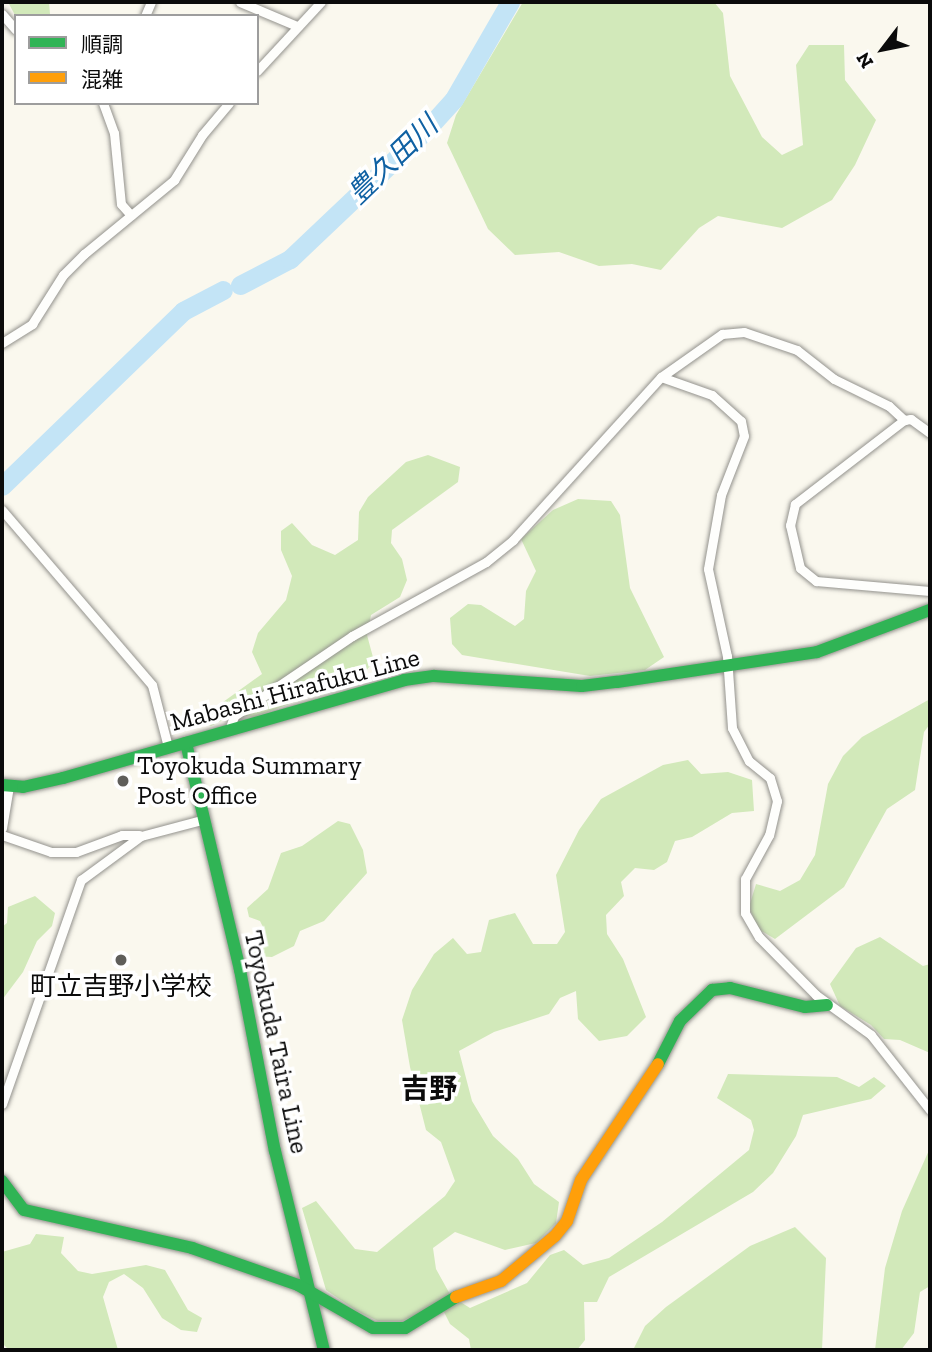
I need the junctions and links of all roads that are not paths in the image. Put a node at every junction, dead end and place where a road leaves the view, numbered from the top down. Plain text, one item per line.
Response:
1 (240, 2) edge
2 (321, 2) edge
3 (2, 14) edge
4 (298, 26) junction
5 (14, 28) edge
6 (259, 69) edge
7 (104, 105) edge
8 (227, 105) edge
9 (131, 215) junction
10 (2, 343) edge
11 (661, 377) junction
12 (904, 420) junction
13 (930, 433) edge
14 (2, 510) edge
15 (930, 591) edge
16 (930, 610) edge
17 (729, 667) junction
18 (229, 730) junction
19 (186, 743) junction
20 (168, 747) junction
21 (5, 785) edge
22 (205, 818) junction
23 (2, 828) edge
24 (2, 835) edge
25 (141, 835) junction
26 (827, 1005) junction
27 (2, 1104) edge
28 (930, 1110) edge
29 (2, 1181) edge
30 (310, 1291) junction
31 (324, 1350) edge

1 - 4 street
2 - 4 street
3 - 5 street
4 - 6 street
7 - 9 street
8 - 9 street
9 - 10 street
11 - 12 street
11 - 17 street
11 - 18 street
12 - 13 street
12 - 15 street
14 - 20 street
16 - 17 main road, Mabashi Hirafuku Line
17 - 18 main road, Mabashi Hirafuku Line
17 - 26 street
18 - 19 main road, Mabashi Hirafuku Line
19 - 20 main road, Mabashi Hirafuku Line
19 - 22 main road, Toyokuda Taira Line
20 - 21 main road, Mabashi Hirafuku Line
21 - 23 street
22 - 25 street
22 - 30 main road, Toyokuda Taira Line
24 - 25 street
25 - 27 street
26 - 28 street
26 - 30 main road
29 - 30 main road
30 - 31 main road, Toyokuda Taira Line

